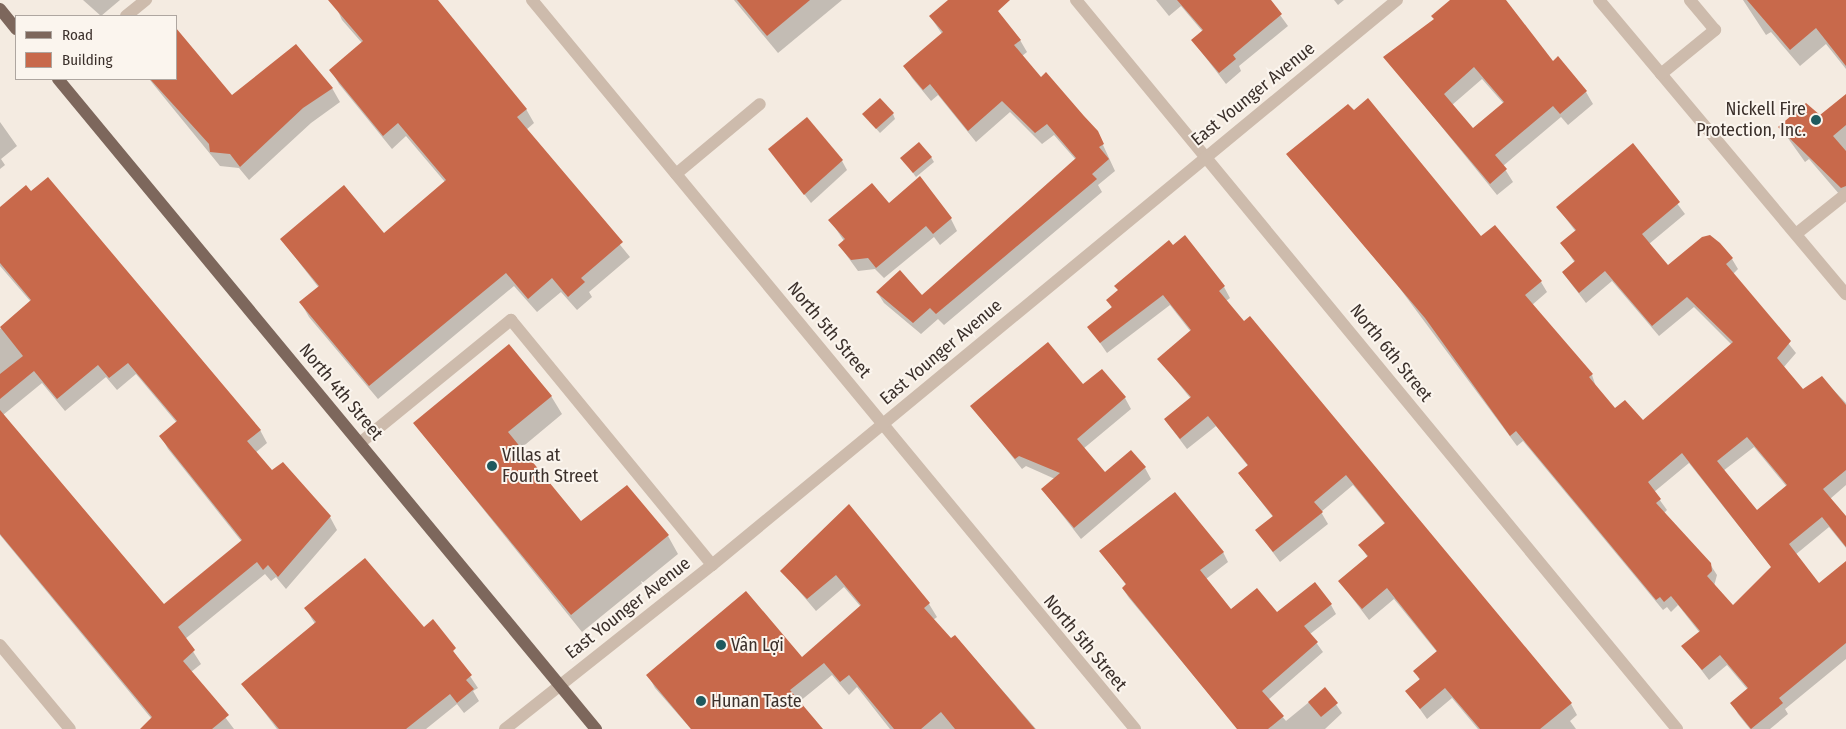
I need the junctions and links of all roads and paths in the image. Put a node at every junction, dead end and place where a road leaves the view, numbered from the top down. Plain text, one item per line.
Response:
1 (146, 0) edge
2 (533, 0) edge
3 (1076, 0) edge
4 (1396, 0) edge
5 (1599, 0) edge
6 (1690, 0) edge
7 (0, 9) edge
8 (127, 15) edge
9 (15, 28) edge
10 (1662, 74) junction
11 (59, 80) edge
12 (760, 104) dead end
13 (1206, 154) junction
14 (676, 174) junction
15 (1846, 194) edge
16 (1796, 234) junction
17 (1846, 294) edge
18 (881, 425) junction
19 (360, 443) junction
20 (712, 565) junction
21 (0, 645) edge
22 (560, 684) junction
23 (70, 729) edge
24 (505, 729) edge
25 (596, 729) edge
26 (1135, 729) edge
27 (1677, 729) edge

1 - 8 street
2 - 14 street, North 5th Street
3 - 13 street, North 6th Street
4 - 13 street, East Younger Avenue
5 - 10 street
6 - 10 street
7 - 9 main road
10 - 16 street
11 - 19 main road, North 4th Street
12 - 14 street
13 - 18 street, East Younger Avenue
13 - 27 street, North 6th Street
14 - 18 street, North 5th Street
15 - 16 street
16 - 17 street
18 - 20 street, East Younger Avenue
18 - 26 street, North 5th Street
19 - 20 street
19 - 22 main road, North 4th Street
20 - 22 street, East Younger Avenue
21 - 23 street
22 - 24 street, East Younger Avenue
22 - 25 main road, North 4th Street

